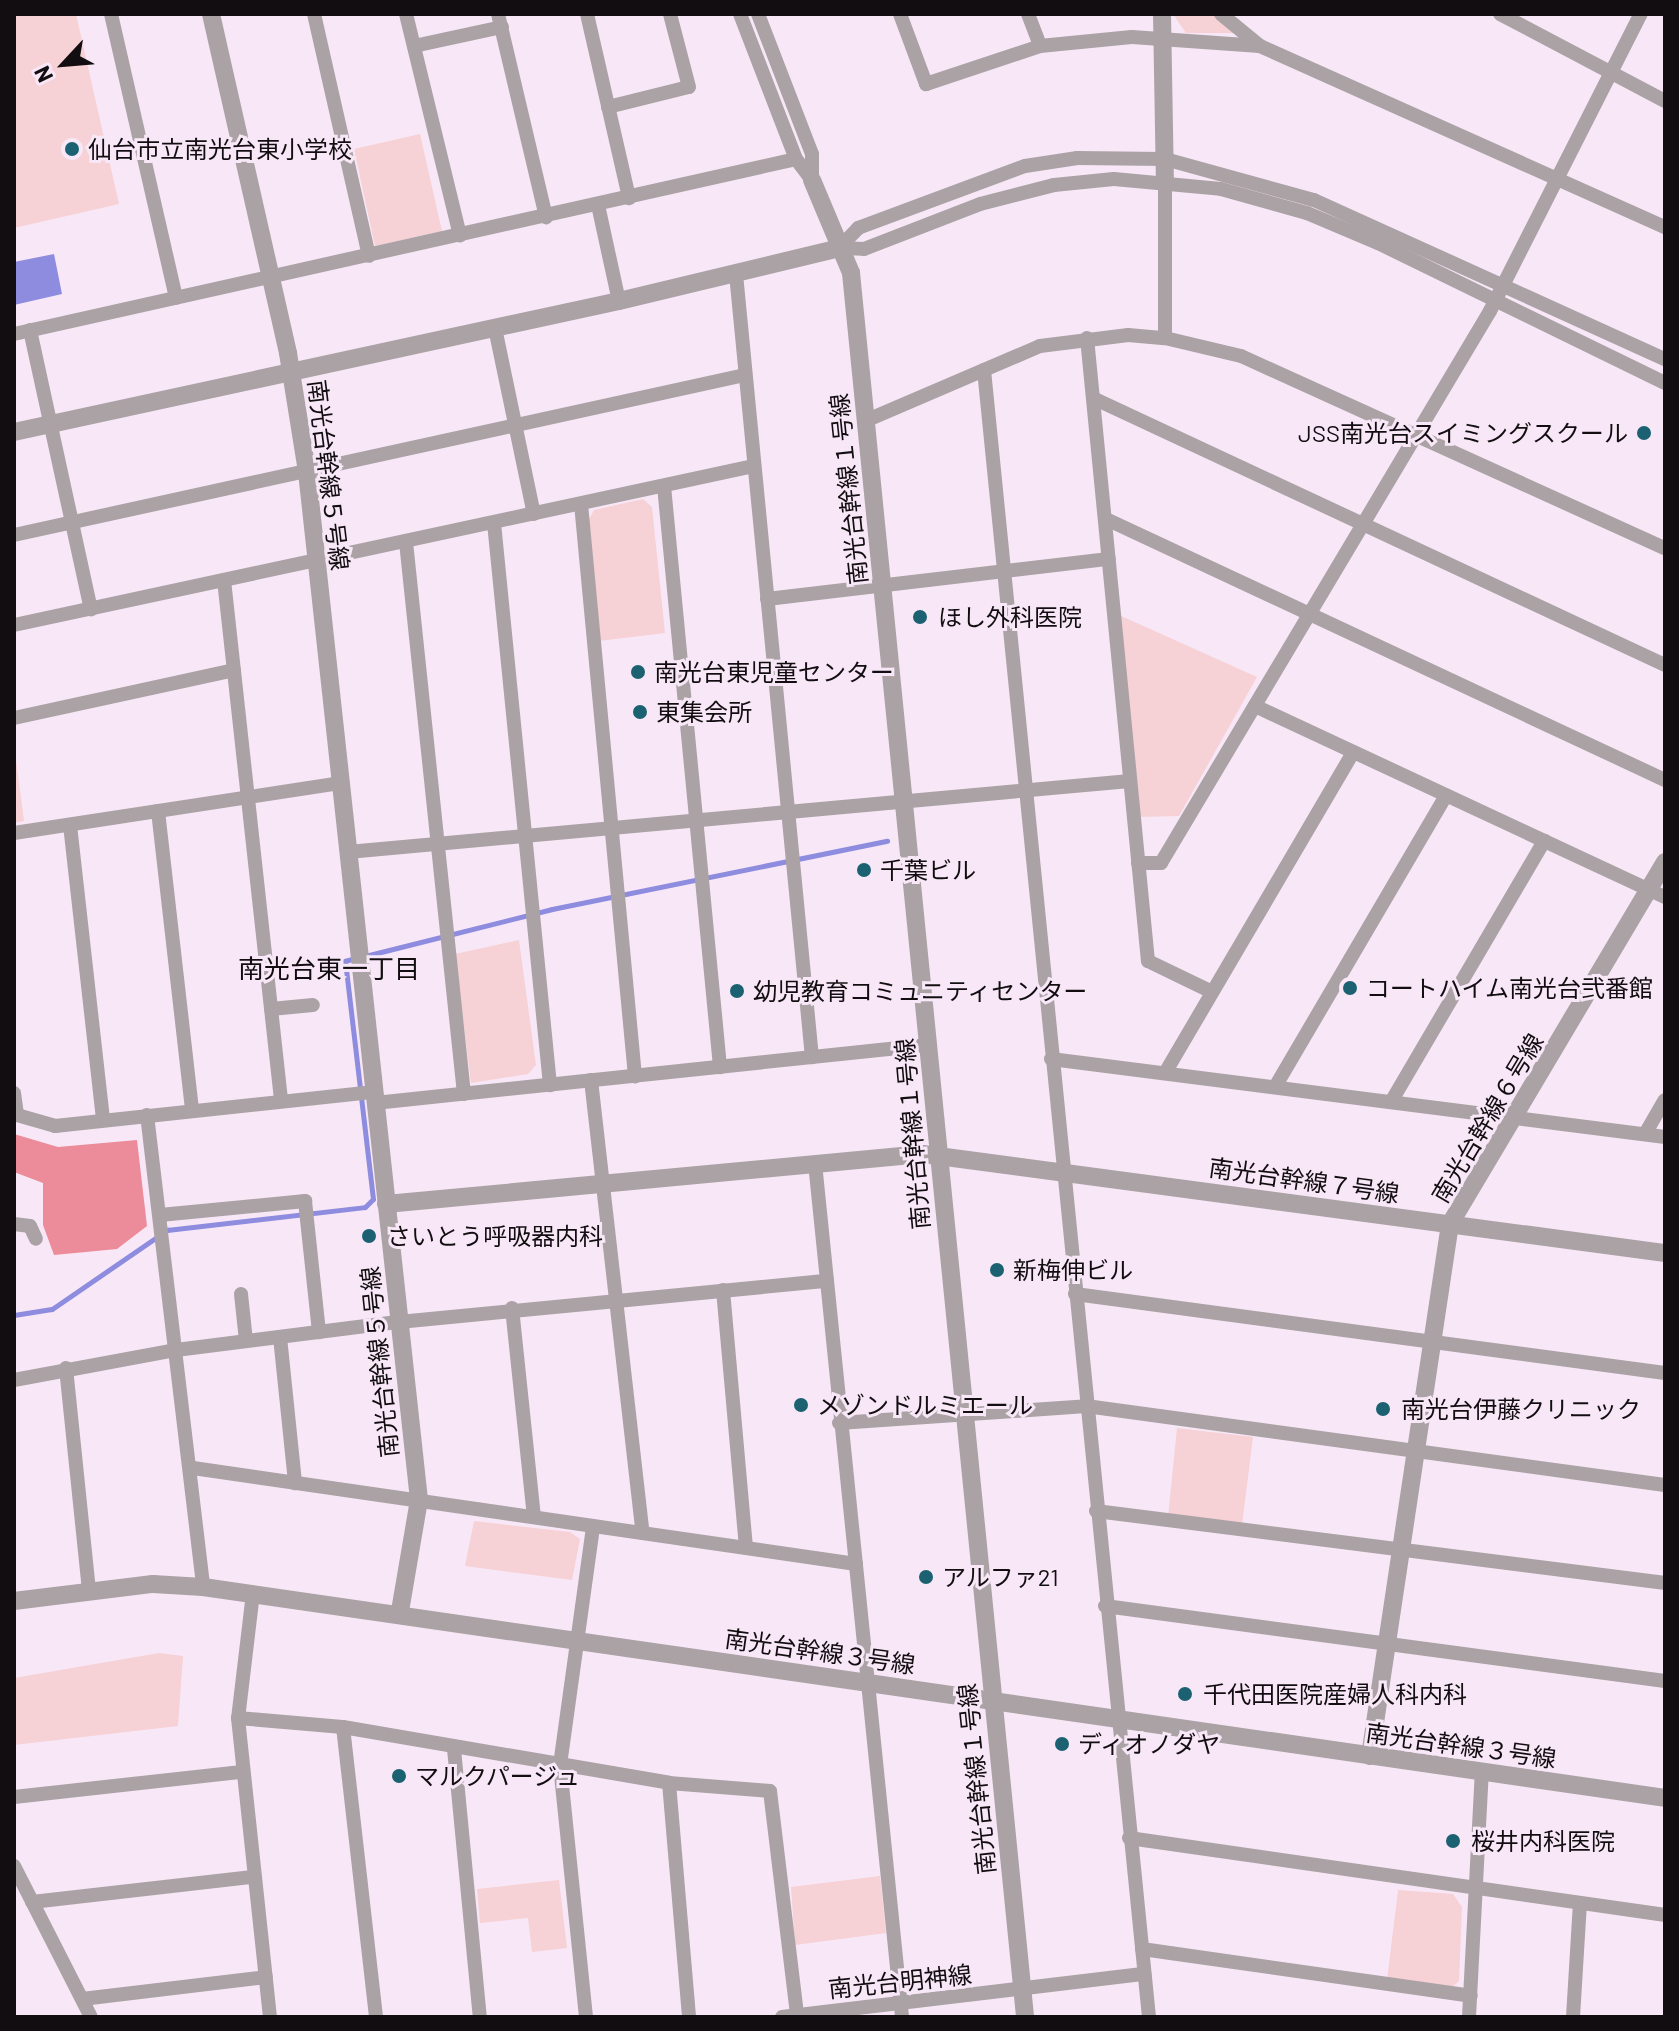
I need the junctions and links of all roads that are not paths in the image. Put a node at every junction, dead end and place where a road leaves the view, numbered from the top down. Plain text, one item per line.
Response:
1 (111, 14) edge
2 (211, 14) edge
3 (314, 14) edge
4 (406, 14) edge
5 (587, 14) edge
6 (670, 14) edge
7 (740, 14) edge
8 (758, 14) edge
9 (900, 14) edge
10 (1028, 14) edge
11 (1162, 14) edge
12 (1221, 14) edge
13 (1500, 14) edge
14 (1641, 14) edge
15 (500, 20) edge
16 (1165, 41) junction
17 (414, 46) junction
18 (1040, 46) junction
19 (1260, 46) junction
20 (1611, 75) junction
21 (1665, 101) edge
22 (608, 107) junction
23 (796, 159) junction
24 (1165, 159) junction
25 (1558, 178) junction
26 (812, 180) junction
27 (1165, 182) junction
28 (629, 198) junction
29 (598, 205) junction
30 (546, 217) junction
31 (1665, 227) edge
32 (460, 236) junction
33 (839, 248) junction
34 (369, 256) junction
35 (736, 274) junction
36 (270, 277) junction
37 (1505, 283) junction
38 (176, 298) junction
39 (1495, 300) junction
40 (619, 301) junction
41 (495, 328) junction
42 (30, 330) junction
43 (14, 334) edge
44 (1087, 338) junction
45 (1165, 338) junction
46 (1665, 359) edge
47 (984, 370) junction
48 (291, 372) junction
49 (745, 375) junction
50 (1665, 383) edge
51 (1095, 399) junction
52 (865, 421) junction
53 (50, 424) junction
54 (516, 426) junction
55 (14, 432) edge
56 (1416, 435) junction
57 (754, 466) junction
58 (307, 472) junction
59 (664, 486) junction
60 (581, 504) junction
61 (534, 514) junction
62 (1106, 519) junction
63 (72, 522) junction
64 (494, 523) junction
65 (1362, 524) junction
66 (14, 535) edge
67 (406, 542) junction
68 (1665, 548) edge
69 (1109, 559) junction
70 (317, 563) junction
71 (1004, 571) junction
72 (224, 580) junction
73 (882, 586) junction
74 (767, 599) junction
75 (91, 609) junction
76 (1309, 614) junction
77 (14, 625) edge
78 (1665, 665) edge
79 (234, 670) junction
80 (1255, 706) junction
81 (14, 718) edge
82 (1353, 752) junction
83 (1665, 780) edge
84 (1130, 781) junction
85 (341, 783) junction
86 (1025, 791) junction
87 (1446, 795) junction
88 (248, 797) junction
89 (903, 801) junction
90 (158, 811) junction
91 (788, 812) junction
92 (696, 821) junction
93 (70, 825) junction
94 (612, 828) junction
95 (14, 833) edge
96 (526, 836) junction
97 (1544, 841) junction
98 (438, 844) junction
99 (348, 852) junction
100 (1665, 862) edge
101 (1138, 863) junction
102 (1657, 894) edge
103 (1212, 992) junction
104 (313, 1005) dead end
105 (271, 1009) junction
106 (927, 1045) junction
107 (812, 1057) junction
108 (1051, 1059) junction
109 (720, 1067) junction
110 (1165, 1073) junction
111 (635, 1076) junction
112 (591, 1080) junction
113 (550, 1085) junction
114 (1275, 1087) junction
115 (14, 1093) edge
116 (464, 1094) junction
117 (366, 1095) junction
118 (281, 1100) junction
119 (1665, 1100) edge
120 (1391, 1102) junction
121 (192, 1110) junction
122 (147, 1115) junction
123 (1518, 1118) junction
124 (103, 1120) junction
125 (1645, 1134) junction
126 (1665, 1137) edge
127 (937, 1156) junction
128 (815, 1163) junction
129 (1063, 1172) junction
130 (603, 1183) junction
131 (386, 1204) junction
132 (14, 1224) edge
133 (1450, 1224) junction
134 (161, 1225) junction
135 (36, 1239) dead end
136 (1665, 1253) edge
137 (827, 1281) junction
138 (723, 1290) junction
139 (241, 1294) dead end
140 (1075, 1294) junction
141 (617, 1299) junction
142 (512, 1308) junction
143 (399, 1322) junction
144 (319, 1332) junction
145 (280, 1337) junction
146 (246, 1341) junction
147 (1431, 1341) junction
148 (176, 1350) junction
149 (66, 1368) junction
150 (1665, 1373) edge
151 (14, 1380) edge
152 (1086, 1406) junction
153 (963, 1413) junction
154 (839, 1423) junction
155 (1415, 1449) junction
156 (193, 1468) junction
157 (295, 1483) junction
158 (1665, 1485) edge
159 (419, 1500) junction
160 (1096, 1511) junction
161 (534, 1517) junction
162 (593, 1526) junction
163 (643, 1533) junction
164 (1401, 1547) junction
165 (746, 1548) junction
166 (856, 1564) junction
167 (1665, 1583) edge
168 (203, 1587) junction
169 (89, 1592) junction
170 (253, 1593) junction
171 (14, 1601) edge
172 (1105, 1606) junction
173 (400, 1611) junction
174 (579, 1639) junction
175 (1387, 1642) junction
176 (1665, 1681) edge
177 (868, 1683) junction
178 (991, 1700) junction
179 (238, 1718) junction
180 (1118, 1720) junction
181 (343, 1727) junction
182 (454, 1749) junction
183 (1370, 1756) junction
184 (560, 1765) junction
185 (242, 1772) junction
186 (1482, 1772) junction
187 (669, 1783) junction
188 (14, 1797) edge
189 (1665, 1798) edge
190 (1129, 1838) junction
191 (14, 1866) edge
192 (253, 1877) junction
193 (1476, 1888) junction
194 (32, 1902) junction
195 (1580, 1903) junction
196 (1665, 1915) edge
197 (1142, 1949) junction
198 (1144, 1974) junction
199 (266, 1977) junction
200 (1022, 1990) junction
201 (1471, 1996) junction
202 (82, 1999) junction
203 (901, 2010) edge
204 (790, 2016) edge
205 (91, 2017) edge
206 (270, 2017) edge
207 (376, 2017) edge
208 (480, 2017) edge
209 (586, 2017) edge
210 (689, 2017) edge
211 (1025, 2017) edge
212 (1149, 2017) edge
213 (1469, 2017) edge
214 (1573, 2017) edge

1 - 38 street
2 - 36 street, 南光台幹線５号線
3 - 34 street
4 - 17 street
5 - 22 street
6 - 22 street
7 - 23 street
8 - 26 street
9 - 18 street
10 - 18 street
11 - 16 street
12 - 19 street
13 - 20 street
14 - 20 street
15 - 17 street
15 - 30 street
16 - 18 street
16 - 19 street
16 - 24 street
17 - 32 street
19 - 25 street
20 - 21 street
20 - 25 street
22 - 28 street
23 - 26 street
23 - 28 street
24 - 27 street
24 - 33 street
24 - 37 street
25 - 31 street
25 - 37 street
26 - 33 street, 南光台幹線１号線
27 - 33 street
27 - 39 street
27 - 45 street
28 - 29 street
29 - 30 street
29 - 40 street
30 - 32 street
32 - 34 street
33 - 35 street
33 - 52 street, 南光台幹線１号線
34 - 36 street
35 - 40 street
35 - 49 street
36 - 38 street
36 - 48 street, 南光台幹線５号線
37 - 39 street
37 - 46 street
38 - 42 street
39 - 50 street
39 - 56 street
40 - 41 street
41 - 48 street
41 - 54 street
42 - 43 street
42 - 53 street
44 - 45 street
44 - 47 street
44 - 51 street
45 - 56 street
47 - 52 street
47 - 71 street
48 - 53 street
48 - 58 street, 南光台幹線５号線
49 - 54 street
49 - 57 street
51 - 62 street
51 - 65 street
52 - 73 street, 南光台幹線１号線
53 - 55 street
53 - 63 street
54 - 58 street
54 - 61 street
56 - 65 street
56 - 68 street
57 - 59 street
57 - 74 street
58 - 63 street
58 - 70 street, 南光台幹線５号線
59 - 60 street
59 - 92 street
60 - 61 street
60 - 94 street
61 - 64 street
62 - 69 street
62 - 76 street
63 - 66 street
63 - 75 street
64 - 67 street
64 - 96 street
65 - 76 street
65 - 78 street
67 - 70 street
67 - 98 street
69 - 71 street
69 - 84 street
70 - 72 street
70 - 85 street, 南光台幹線５号線
71 - 73 street
71 - 86 street
72 - 75 street
72 - 79 street
73 - 74 street
73 - 89 street, 南光台幹線１号線
74 - 91 street
75 - 77 street
76 - 80 street
76 - 83 street
79 - 81 street
79 - 88 street
80 - 82 street
80 - 101 street
82 - 87 street
82 - 103 street
84 - 86 street
84 - 101 street
85 - 88 street
85 - 99 street, 南光台幹線５号線
86 - 89 street
86 - 108 street
87 - 97 street
87 - 114 street
88 - 90 street
88 - 105 street
89 - 91 street
89 - 106 street, 南光台幹線１号線
90 - 93 street
90 - 121 street
91 - 92 street
91 - 107 street
92 - 94 street
92 - 109 street
93 - 95 street
93 - 124 street
94 - 96 street
94 - 111 street
96 - 98 street
96 - 113 street
97 - 102 street
97 - 120 street
98 - 99 street
98 - 116 street
99 - 117 street, 南光台幹線５号線
100 - 102 street, 南光台幹線６号線
101 - 103 street
102 - 123 street, 南光台幹線６号線
103 - 110 street
104 - 105 street
105 - 118 street
106 - 107 street
106 - 127 street, 南光台幹線１号線
107 - 109 street
108 - 110 street
108 - 129 street
109 - 111 street
110 - 114 street
111 - 112 street
112 - 113 street
112 - 130 street
113 - 116 street
114 - 120 street
115 - 124 street
116 - 117 street
117 - 118 street
117 - 131 street, 南光台幹線５号線
118 - 121 street
119 - 125 street
120 - 123 street
121 - 122 street
122 - 124 street
122 - 134 street
123 - 125 street
123 - 133 street, 南光台幹線６号線
125 - 126 street
127 - 128 street, 南光台幹線７号線
127 - 129 street, 南光台幹線７号線
127 - 153 street, 南光台幹線１号線
128 - 130 street, 南光台幹線７号線
128 - 137 street
129 - 133 street, 南光台幹線７号線
129 - 140 street
130 - 131 street, 南光台幹線７号線
130 - 141 street
131 - 143 street, 南光台幹線５号線
132 - 135 street
133 - 136 street, 南光台幹線７号線
133 - 147 street, 南光台幹線６号線
134 - 144 street
134 - 148 street
137 - 138 street
137 - 154 street
138 - 141 street
138 - 165 street
139 - 146 street
140 - 147 street
140 - 152 street
141 - 142 street
141 - 163 street
142 - 143 street
142 - 161 street
143 - 144 street
143 - 159 street, 南光台幹線５号線
144 - 145 street
145 - 146 street
145 - 157 street
146 - 148 street
147 - 150 street
147 - 155 street, 南光台幹線６号線
148 - 149 street
148 - 156 street
149 - 151 street
149 - 169 street
152 - 153 street
152 - 155 street
152 - 160 street
153 - 154 street
153 - 178 street, 南光台幹線１号線
154 - 166 street
155 - 158 street
155 - 164 street, 南光台幹線６号線
156 - 157 street
156 - 168 street
157 - 159 street
159 - 161 street
159 - 173 street, 南光台幹線５号線
160 - 164 street
160 - 172 street
161 - 162 street
162 - 163 street
162 - 174 street
163 - 165 street
164 - 167 street
164 - 175 street, 南光台幹線６号線
165 - 166 street
166 - 177 street
168 - 169 street, 南光台幹線３号線
168 - 170 street, 南光台幹線３号線
169 - 171 street, 南光台幹線３号線
170 - 173 street, 南光台幹線３号線
170 - 179 street
172 - 175 street
172 - 180 street
173 - 174 street, 南光台幹線３号線
174 - 177 street, 南光台幹線３号線
174 - 184 street
175 - 176 street
175 - 183 street, 南光台幹線６号線
177 - 178 street, 南光台幹線３号線
177 - 203 street
178 - 180 street, 南光台幹線３号線
178 - 200 street, 南光台幹線１号線
179 - 181 street
179 - 185 street
180 - 183 street, 南光台幹線３号線
180 - 190 street
181 - 182 street
181 - 207 street
182 - 184 street
182 - 208 street
183 - 186 street, 南光台幹線３号線
184 - 187 street
184 - 209 street
185 - 188 street
185 - 192 street
186 - 189 street, 南光台幹線３号線
186 - 193 street
187 - 204 street
187 - 210 street
190 - 193 street
190 - 197 street
191 - 194 street
192 - 194 street
192 - 199 street
193 - 195 street
193 - 201 street
194 - 202 street
195 - 196 street
195 - 214 street
197 - 198 street
197 - 201 street
198 - 200 street, 南光台明神線
198 - 212 street
199 - 202 street
199 - 206 street
200 - 203 street, 南光台明神線
200 - 211 street, 南光台幹線１号線
201 - 213 street
202 - 205 street
203 - 204 street, 南光台明神線

